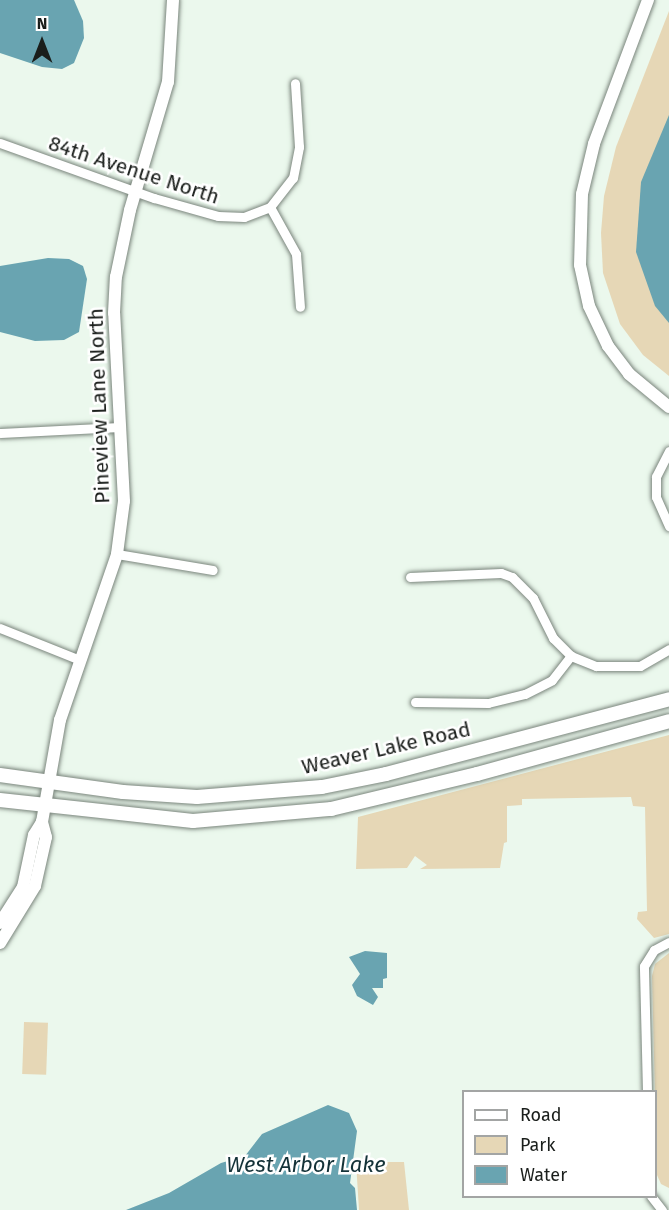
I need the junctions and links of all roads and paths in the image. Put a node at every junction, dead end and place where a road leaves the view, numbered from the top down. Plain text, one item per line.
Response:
1 (173, 0) edge
2 (648, 0) edge
3 (295, 83) dead end
4 (0, 143) edge
5 (136, 192) junction
6 (270, 207) junction
7 (300, 307) dead end
8 (669, 407) edge
9 (120, 427) junction
10 (0, 432) edge
11 (669, 452) edge
12 (669, 525) edge
13 (117, 554) junction
14 (213, 570) dead end
15 (410, 577) dead end
16 (0, 628) edge
17 (669, 649) edge
18 (572, 656) junction
19 (80, 660) junction
20 (669, 699) edge
21 (415, 702) dead end
22 (669, 721) edge
23 (0, 775) edge
24 (48, 783) junction
25 (0, 800) edge
26 (45, 807) junction
27 (42, 822) junction
28 (0, 923) edge
29 (669, 942) edge
30 (0, 943) edge
31 (646, 1090) edge
32 (652, 1198) edge
33 (662, 1210) edge

1 - 5 street, Pineview Lane North
2 - 8 street
3 - 6 street
4 - 5 street, 84th Avenue North
5 - 6 street, 84th Avenue North
5 - 9 street, Pineview Lane North
6 - 7 street
9 - 10 street
9 - 13 street, Pineview Lane North
11 - 12 street
13 - 14 street
13 - 19 street, Pineview Lane North
15 - 18 street
16 - 19 street
17 - 18 street
18 - 21 street
19 - 24 street, Pineview Lane North
20 - 24 main road, Weaver Lake Road
22 - 26 main road
23 - 24 main road, Weaver Lake Road
24 - 26 street, Pineview Lane North
25 - 26 main road
26 - 27 street, Pineview Lane North
27 - 28 street
27 - 30 street
29 - 31 street
32 - 33 street

